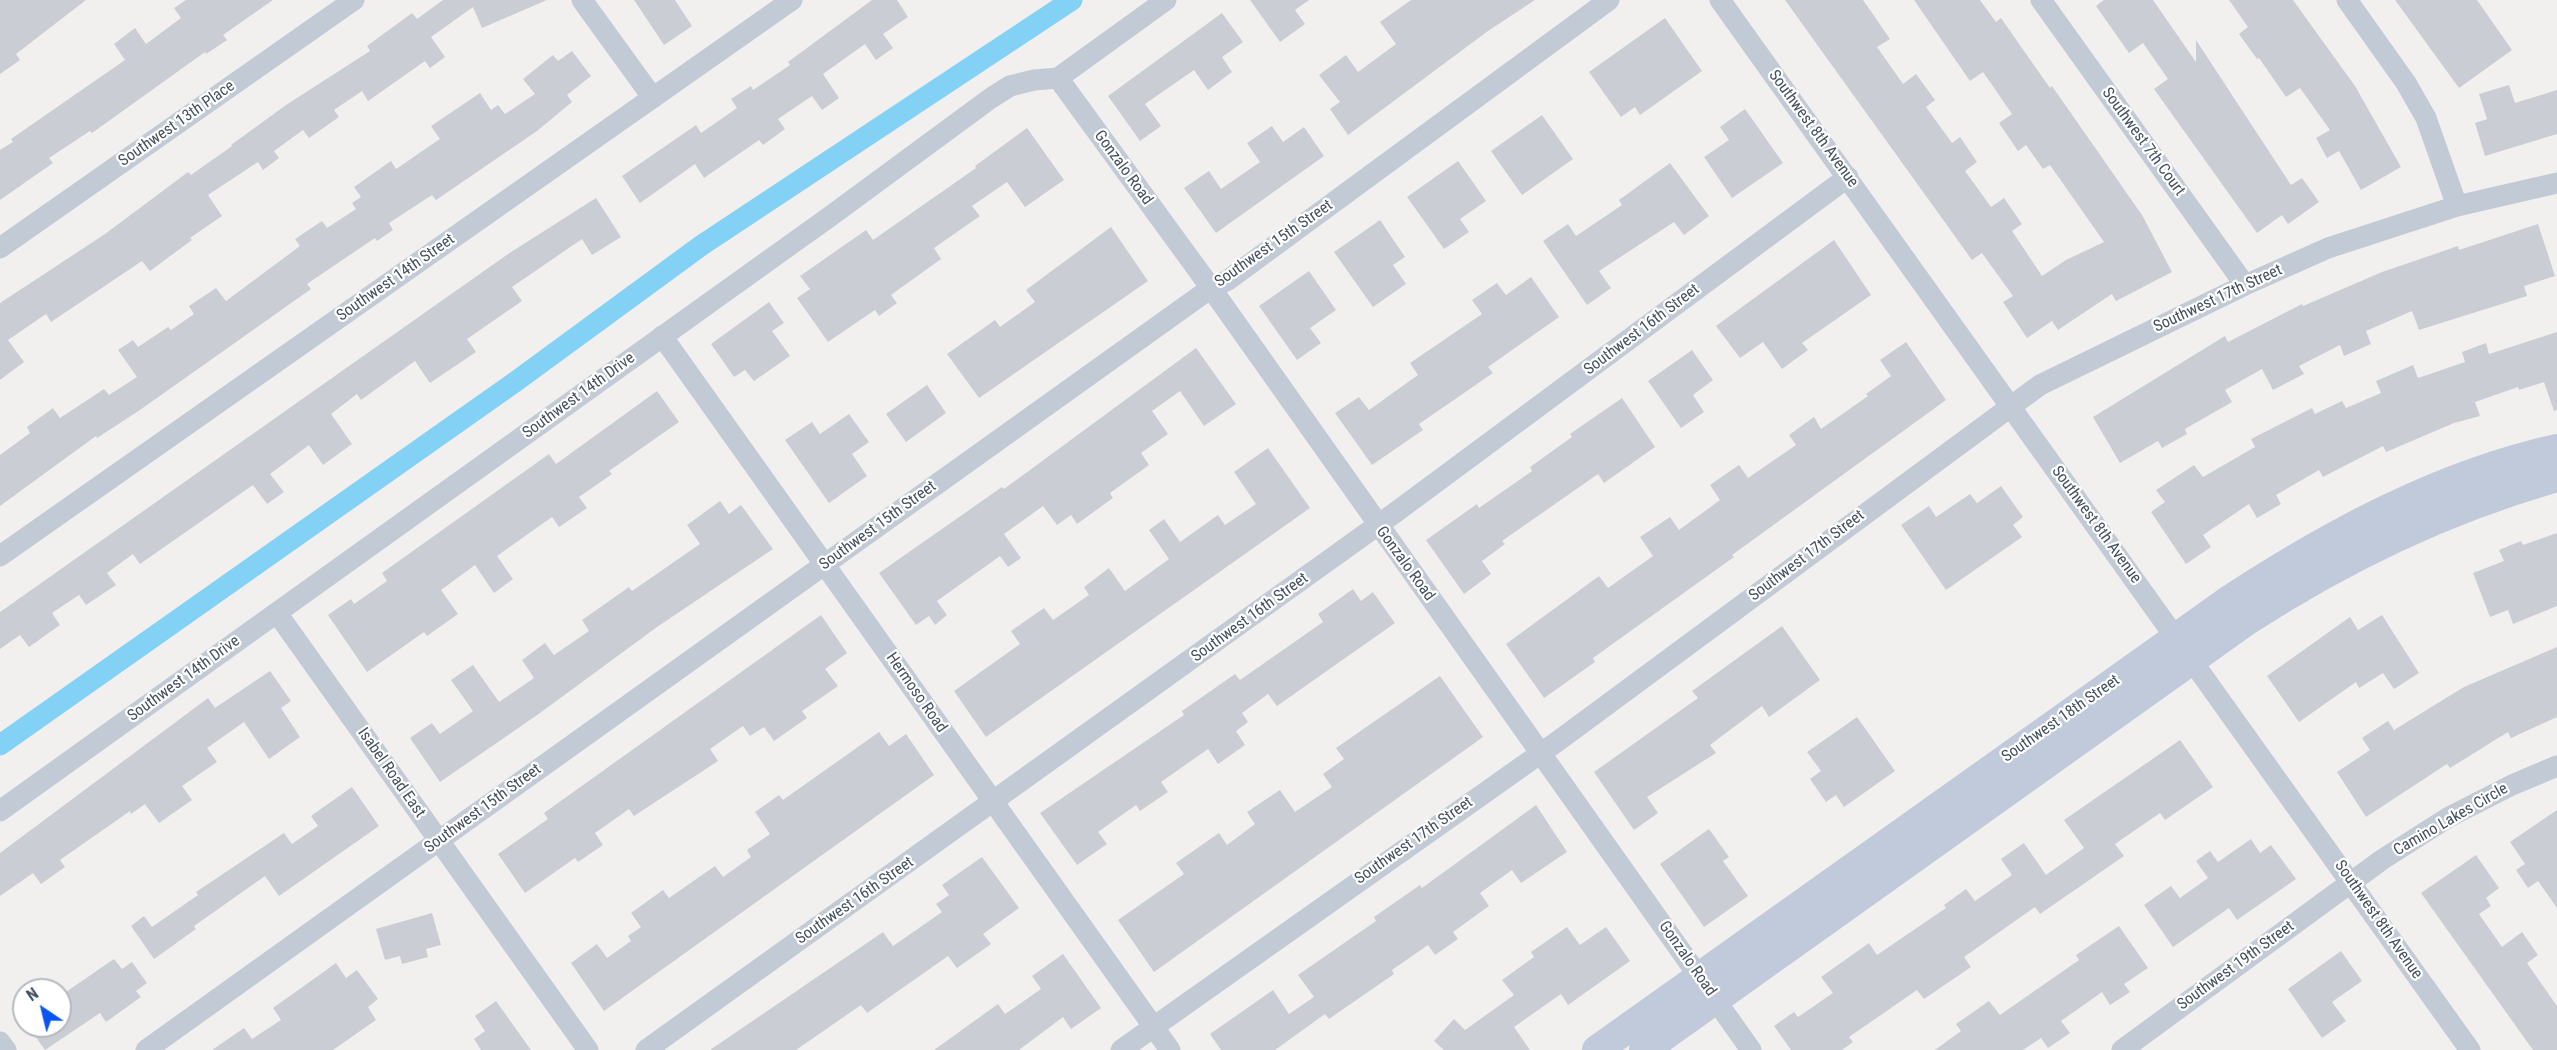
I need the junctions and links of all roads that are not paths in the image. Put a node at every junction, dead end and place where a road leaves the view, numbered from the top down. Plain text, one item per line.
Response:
1 (354, 0) edge
2 (582, 0) edge
3 (792, 0) edge
4 (1166, 0) edge
5 (1610, 0) edge
6 (1720, 0) edge
7 (2042, 0) edge
8 (2347, 0) edge
9 (1058, 78) junction
10 (653, 98) junction
11 (1848, 177) junction
12 (2557, 183) edge
13 (2457, 206) junction
14 (0, 248) edge
15 (2245, 285) junction
16 (1211, 288) junction
17 (663, 336) junction
18 (2010, 405) junction
19 (2557, 449) edge
20 (2557, 477) edge
21 (1377, 526) junction
22 (0, 556) edge
23 (824, 564) junction
24 (277, 613) junction
25 (2185, 648) junction
26 (1540, 752) junction
27 (2557, 766) edge
28 (994, 802) junction
29 (0, 811) edge
30 (439, 840) junction
31 (2351, 882) junction
32 (1708, 988) junction
33 (1154, 1027) junction
34 (0, 1042) edge
35 (6, 1050) edge
36 (146, 1050) edge
37 (588, 1050) edge
38 (646, 1050) edge
39 (1121, 1050) edge
40 (1170, 1050) edge
41 (1597, 1050) edge
42 (1644, 1050) edge
43 (1752, 1050) edge
44 (2122, 1050) edge
45 (2470, 1050) edge

1 - 14 street, Southwest 13th Place
2 - 10 street
3 - 10 street, Southwest 14th Street
4 - 9 street, Southwest 14th Drive
5 - 16 street, Southwest 15th Street
6 - 11 street, Southwest 8th Avenue
7 - 15 street, Southwest 7th Court
8 - 13 street
9 - 16 street, Gonzalo Road
9 - 17 street, Southwest 14th Drive
10 - 22 street, Southwest 14th Street
11 - 18 street, Southwest 8th Avenue
11 - 21 street, Southwest 16th Street
12 - 13 street, Southwest 17th Street
13 - 15 street, Southwest 17th Street
15 - 18 street, Southwest 17th Street
16 - 21 street, Gonzalo Road
16 - 23 street, Southwest 15th Street
17 - 23 street, Hermoso Road
17 - 24 street, Southwest 14th Drive
18 - 25 street, Southwest 8th Avenue
18 - 26 street, Southwest 17th Street
19 - 25 main road, Southwest 18th Street
20 - 25 main road, Southwest 18th Street
21 - 26 street, Gonzalo Road
21 - 28 street, Southwest 16th Street
23 - 28 street, Hermoso Road
23 - 30 street, Southwest 15th Street
24 - 29 street, Southwest 14th Drive
24 - 30 street, Isabel Road East
25 - 31 street, Southwest 8th Avenue
25 - 32 main road, Southwest 18th Street
26 - 32 street, Gonzalo Road
26 - 33 street, Southwest 17th Street
27 - 31 street, Camino Lakes Circle
28 - 33 street, Hermoso Road
28 - 38 street, Southwest 16th Street
30 - 36 street, Southwest 15th Street
30 - 37 street, Isabel Road East
31 - 44 street, Southwest 19th Street
31 - 45 street, Southwest 8th Avenue
32 - 41 main road, Southwest 18th Street
32 - 42 main road, Southwest 18th Street
32 - 43 street, Gonzalo Road
33 - 39 street, Southwest 17th Street
33 - 40 street, Hermoso Road
34 - 35 street

